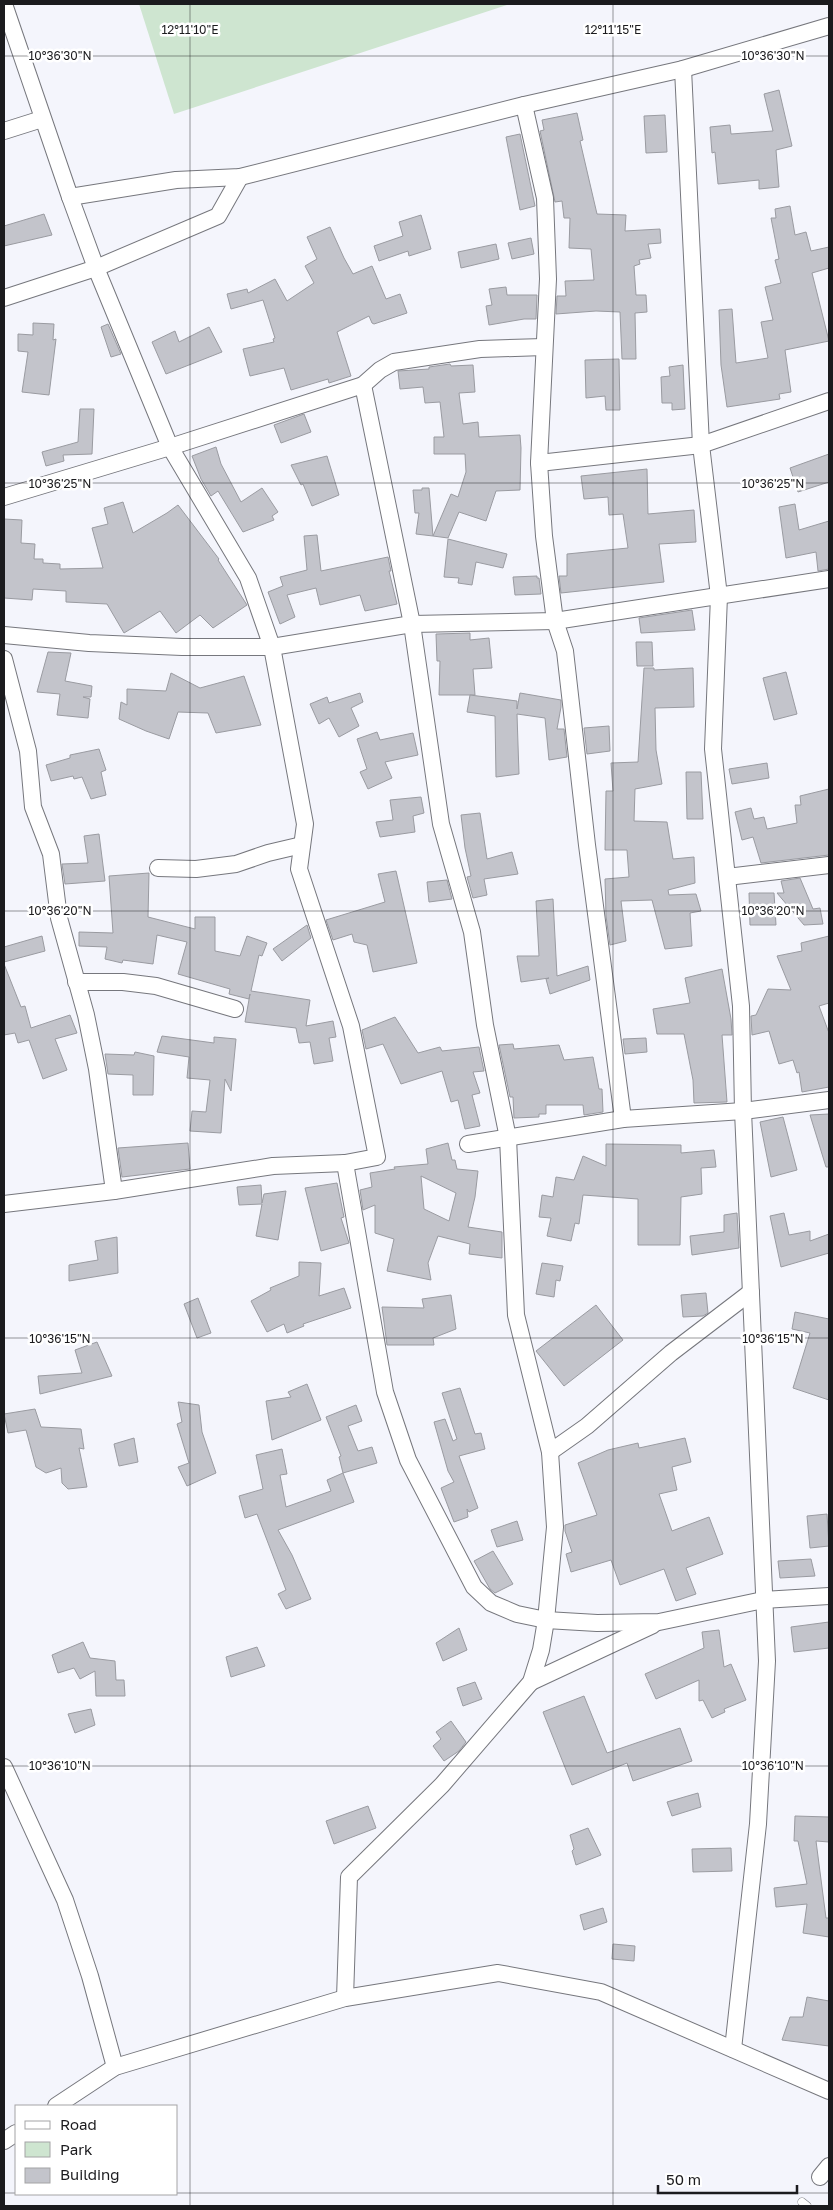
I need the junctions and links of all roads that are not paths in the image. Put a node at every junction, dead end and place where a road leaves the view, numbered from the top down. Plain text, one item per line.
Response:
1 (4, 4) edge
2 (829, 26) edge
3 (683, 69) junction
4 (524, 105) junction
5 (42, 119) junction
6 (4, 131) edge
7 (240, 177) junction
8 (70, 197) junction
9 (96, 268) junction
10 (4, 298) edge
11 (544, 347) junction
12 (363, 385) junction
13 (829, 401) edge
14 (701, 445) junction
15 (170, 447) junction
16 (539, 463) junction
17 (4, 497) edge
18 (829, 579) edge
19 (719, 596) junction
20 (555, 621) junction
21 (412, 624) junction
22 (4, 635) edge
23 (272, 647) junction
24 (4, 659) edge
25 (302, 845) junction
26 (829, 865) edge
27 (158, 868) dead end
28 (727, 877) junction
29 (76, 982) junction
30 (235, 1009) dead end
31 (829, 1100) edge
32 (744, 1111) junction
33 (622, 1119) junction
34 (508, 1138) junction
35 (468, 1144) dead end
36 (345, 1163) junction
37 (114, 1192) junction
38 (4, 1204) edge
39 (751, 1292) junction
40 (550, 1452) junction
41 (829, 1596) edge
42 (763, 1600) junction
43 (546, 1620) junction
44 (659, 1622) junction
45 (532, 1682) junction
46 (4, 1767) edge
47 (345, 1998) junction
48 (733, 2049) junction
49 (115, 2067) junction
50 (829, 2091) edge
51 (58, 2105) edge
52 (15, 2134) edge
53 (4, 2141) edge

1 - 5 street
2 - 3 street
3 - 4 street
3 - 14 street
4 - 7 street
4 - 11 street
5 - 6 street
5 - 8 street
7 - 8 street
7 - 9 street
8 - 9 street
9 - 10 street
9 - 15 street
11 - 12 street
11 - 16 street
12 - 15 street
12 - 21 street
13 - 14 street
14 - 16 street
14 - 19 street
15 - 17 street
15 - 23 street
16 - 20 street
18 - 19 street
19 - 20 street
19 - 28 street
20 - 21 street
20 - 33 street
21 - 23 street
21 - 34 street
22 - 23 street
23 - 25 street
24 - 29 street
25 - 27 street
25 - 36 street
26 - 28 street
28 - 32 street
29 - 30 street
29 - 37 street
31 - 32 street
32 - 33 street
32 - 39 street
33 - 34 street
34 - 35 street
34 - 40 street
36 - 37 street
36 - 43 street
37 - 38 street
39 - 40 street
39 - 42 street
40 - 43 street
41 - 42 street
42 - 44 street
42 - 48 street
43 - 44 street
43 - 45 street
44 - 45 street
45 - 47 street
46 - 49 street
47 - 48 street
47 - 49 street
48 - 50 street
49 - 51 street
52 - 53 street

